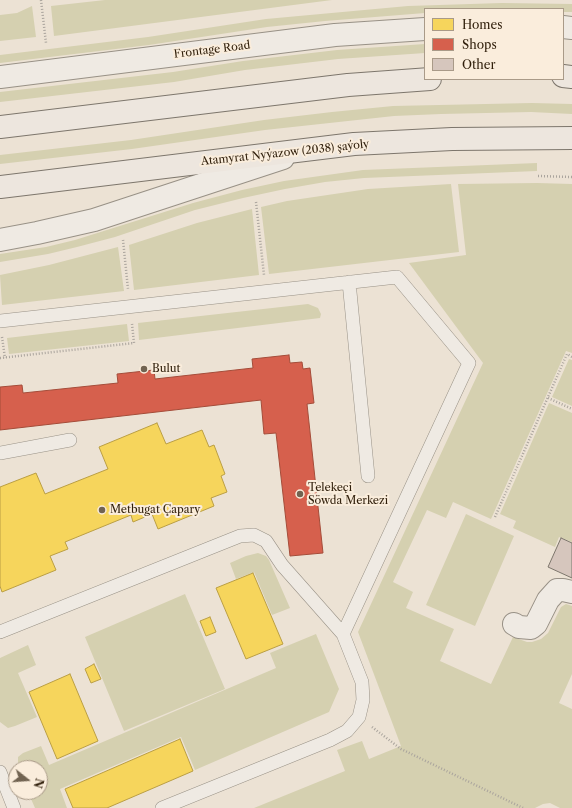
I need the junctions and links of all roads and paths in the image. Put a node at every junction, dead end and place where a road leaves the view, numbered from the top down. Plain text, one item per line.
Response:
1 (41, 0) edge
2 (424, 30) edge
3 (46, 43) dead end
4 (0, 77) edge
5 (424, 79) edge
6 (0, 127) edge
7 (572, 138) edge
8 (310, 149) junction
9 (538, 176) dead end
10 (572, 177) edge
11 (0, 188) edge
12 (256, 202) dead end
13 (0, 240) edge
14 (349, 282) junction
15 (266, 291) junction
16 (0, 321) edge
17 (134, 343) dead end
18 (572, 357) edge
19 (0, 358) edge
20 (548, 398) junction
21 (572, 409) edge
22 (70, 440) dead end
23 (0, 452) edge
24 (368, 476) dead end
25 (495, 517) dead end
26 (572, 592) edge
27 (514, 624) dead end
28 (0, 632) edge
29 (343, 634) junction
30 (359, 717) junction
31 (0, 772) edge
32 (14, 808) edge
33 (162, 808) edge
34 (523, 808) edge

1 - 3 path
2 - 4 street, Frontage Road
5 - 6 main road
7 - 8 main road, Atamyrat Nyýazow (2038) şaýoly
8 - 11 main road, Atamyrat Nyýazow (2038) şaýoly
8 - 13 street
9 - 10 path
12 - 15 path
14 - 15 lane
14 - 24 lane
14 - 29 lane
15 - 16 lane
17 - 19 path
18 - 20 path
20 - 21 path
20 - 25 path
22 - 23 lane
26 - 27 street
28 - 29 lane
29 - 30 lane
30 - 33 lane
30 - 34 path
31 - 32 lane

